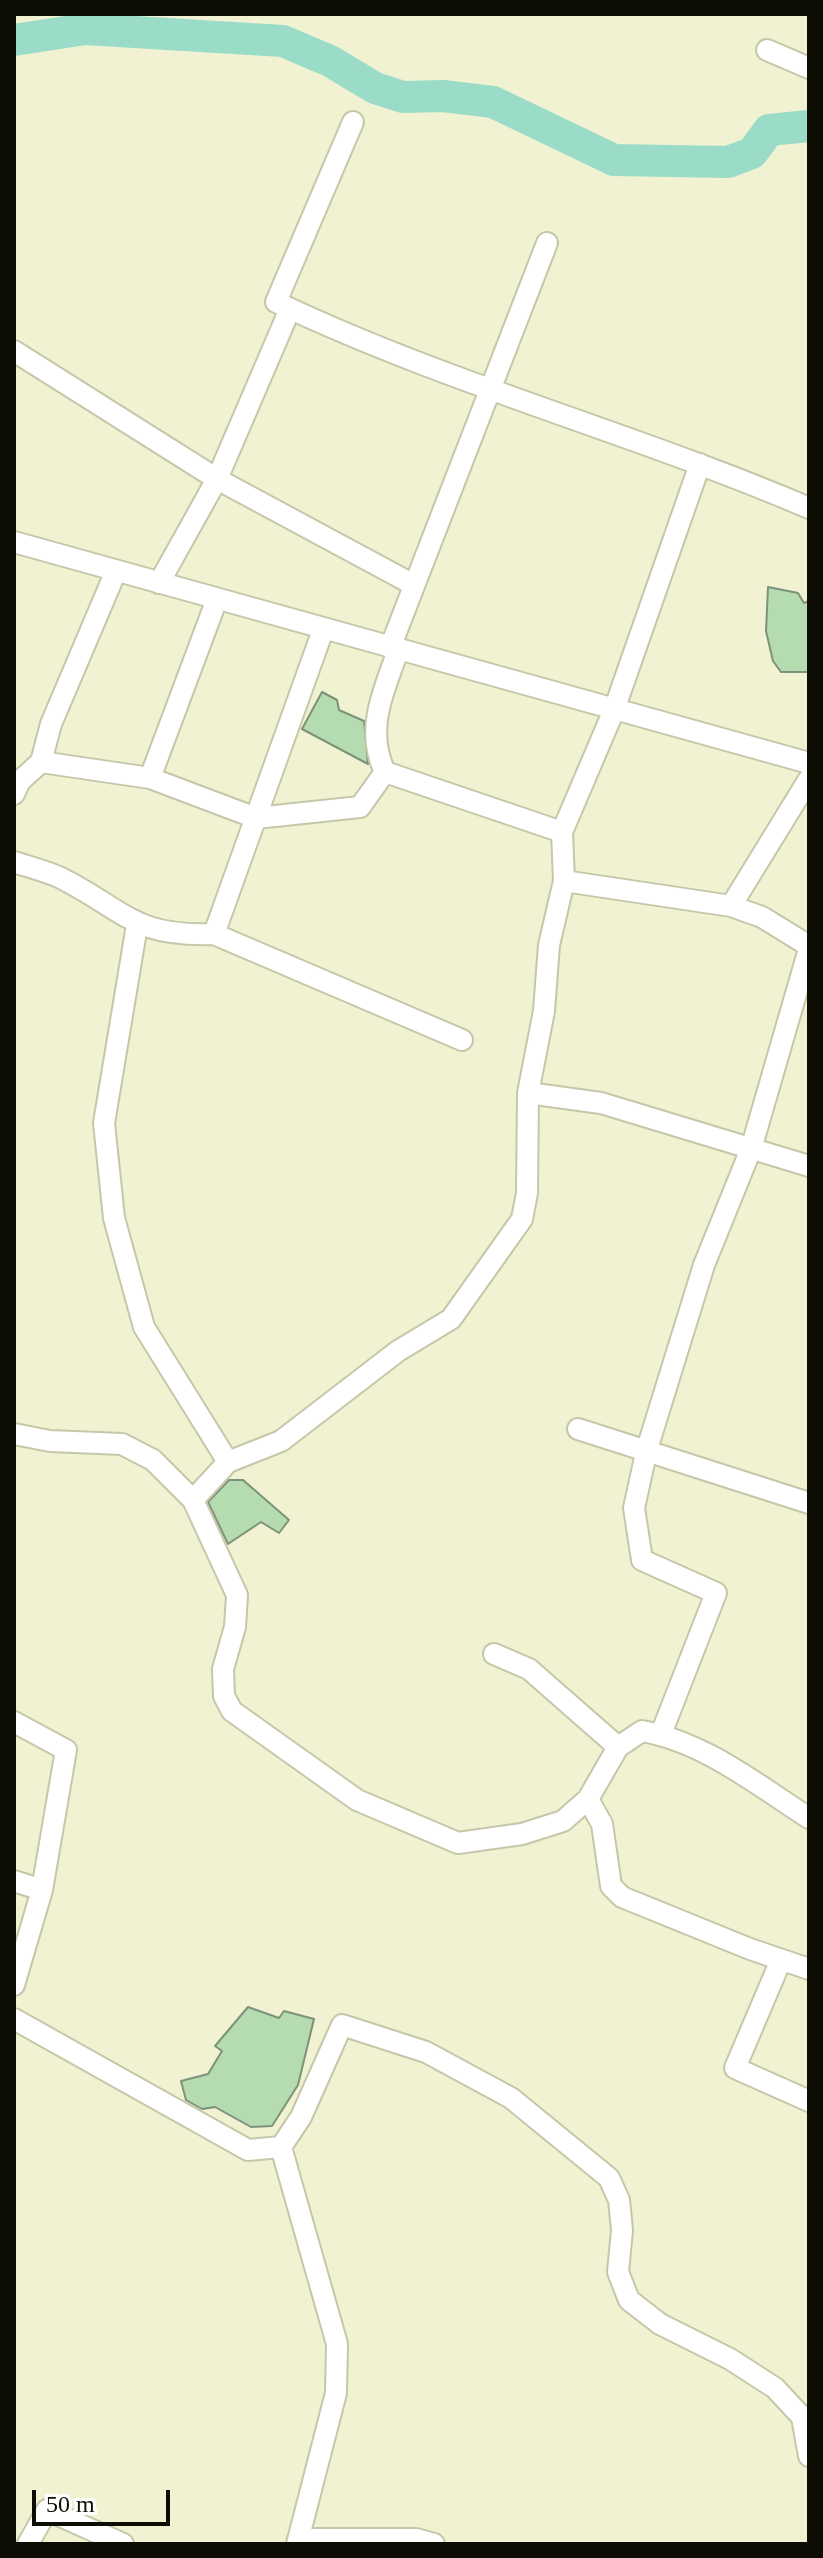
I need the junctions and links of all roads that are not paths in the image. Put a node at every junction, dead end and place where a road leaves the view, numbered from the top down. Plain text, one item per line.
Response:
1 (767, 50) dead end
2 (809, 68) edge
3 (353, 122) dead end
4 (547, 243) dead end
5 (283, 305) junction
6 (14, 351) edge
7 (490, 391) junction
8 (700, 464) junction
9 (217, 479) junction
10 (809, 508) edge
11 (14, 542) edge
12 (116, 571) junction
13 (159, 583) junction
14 (414, 585) junction
15 (217, 599) junction
16 (323, 630) junction
17 (394, 649) junction
18 (614, 710) junction
19 (41, 762) junction
20 (809, 763) edge
21 (385, 772) junction
22 (150, 778) junction
23 (809, 779) edge
24 (14, 794) edge
25 (256, 818) junction
26 (562, 832) junction
27 (14, 862) edge
28 (564, 881) junction
29 (731, 906) junction
30 (137, 925) junction
31 (214, 934) junction
32 (809, 948) edge
33 (462, 1040) dead end
34 (528, 1093) junction
35 (751, 1149) junction
36 (809, 1166) edge
37 (578, 1429) dead end
38 (14, 1434) edge
39 (647, 1449) junction
40 (228, 1462) junction
41 (193, 1500) junction
42 (809, 1503) edge
43 (494, 1654) dead end
44 (14, 1722) edge
45 (661, 1734) junction
46 (618, 1747) junction
47 (588, 1799) junction
48 (809, 1818) edge
49 (14, 1881) edge
50 (42, 1890) junction
51 (781, 1960) junction
52 (809, 1969) edge
53 (14, 1985) edge
54 (14, 2019) edge
55 (809, 2101) edge
56 (281, 2147) junction
57 (809, 2456) edge
58 (298, 2542) edge
59 (28, 2544) edge
60 (123, 2544) edge
61 (434, 2544) edge

1 - 2 street
3 - 5 street
4 - 7 street
5 - 7 street
5 - 9 street
6 - 9 street
7 - 8 street
7 - 14 street
8 - 10 street
8 - 18 street
9 - 13 street
9 - 14 street
11 - 12 street
12 - 13 street
12 - 19 street
13 - 15 street
14 - 17 street
15 - 16 street
15 - 22 street
16 - 17 street
16 - 25 street
17 - 18 street
17 - 21 street
18 - 20 street
18 - 26 street
19 - 22 street
19 - 24 street
21 - 25 street
21 - 26 street
22 - 25 street
23 - 29 street
25 - 31 street
26 - 28 street
27 - 30 street
28 - 29 street
28 - 34 street
29 - 32 street
30 - 31 street
30 - 40 street
31 - 33 street
32 - 35 street
34 - 35 street
34 - 40 street
35 - 36 street
35 - 39 street
37 - 39 street
38 - 41 street
39 - 42 street
39 - 45 street
40 - 41 street
41 - 47 street
43 - 46 street
44 - 50 street
45 - 46 street
45 - 48 street
46 - 47 street
47 - 51 street
49 - 50 street
50 - 53 street
51 - 52 street
51 - 55 street
54 - 56 street
56 - 57 street
56 - 58 street
58 - 61 street
59 - 60 street

